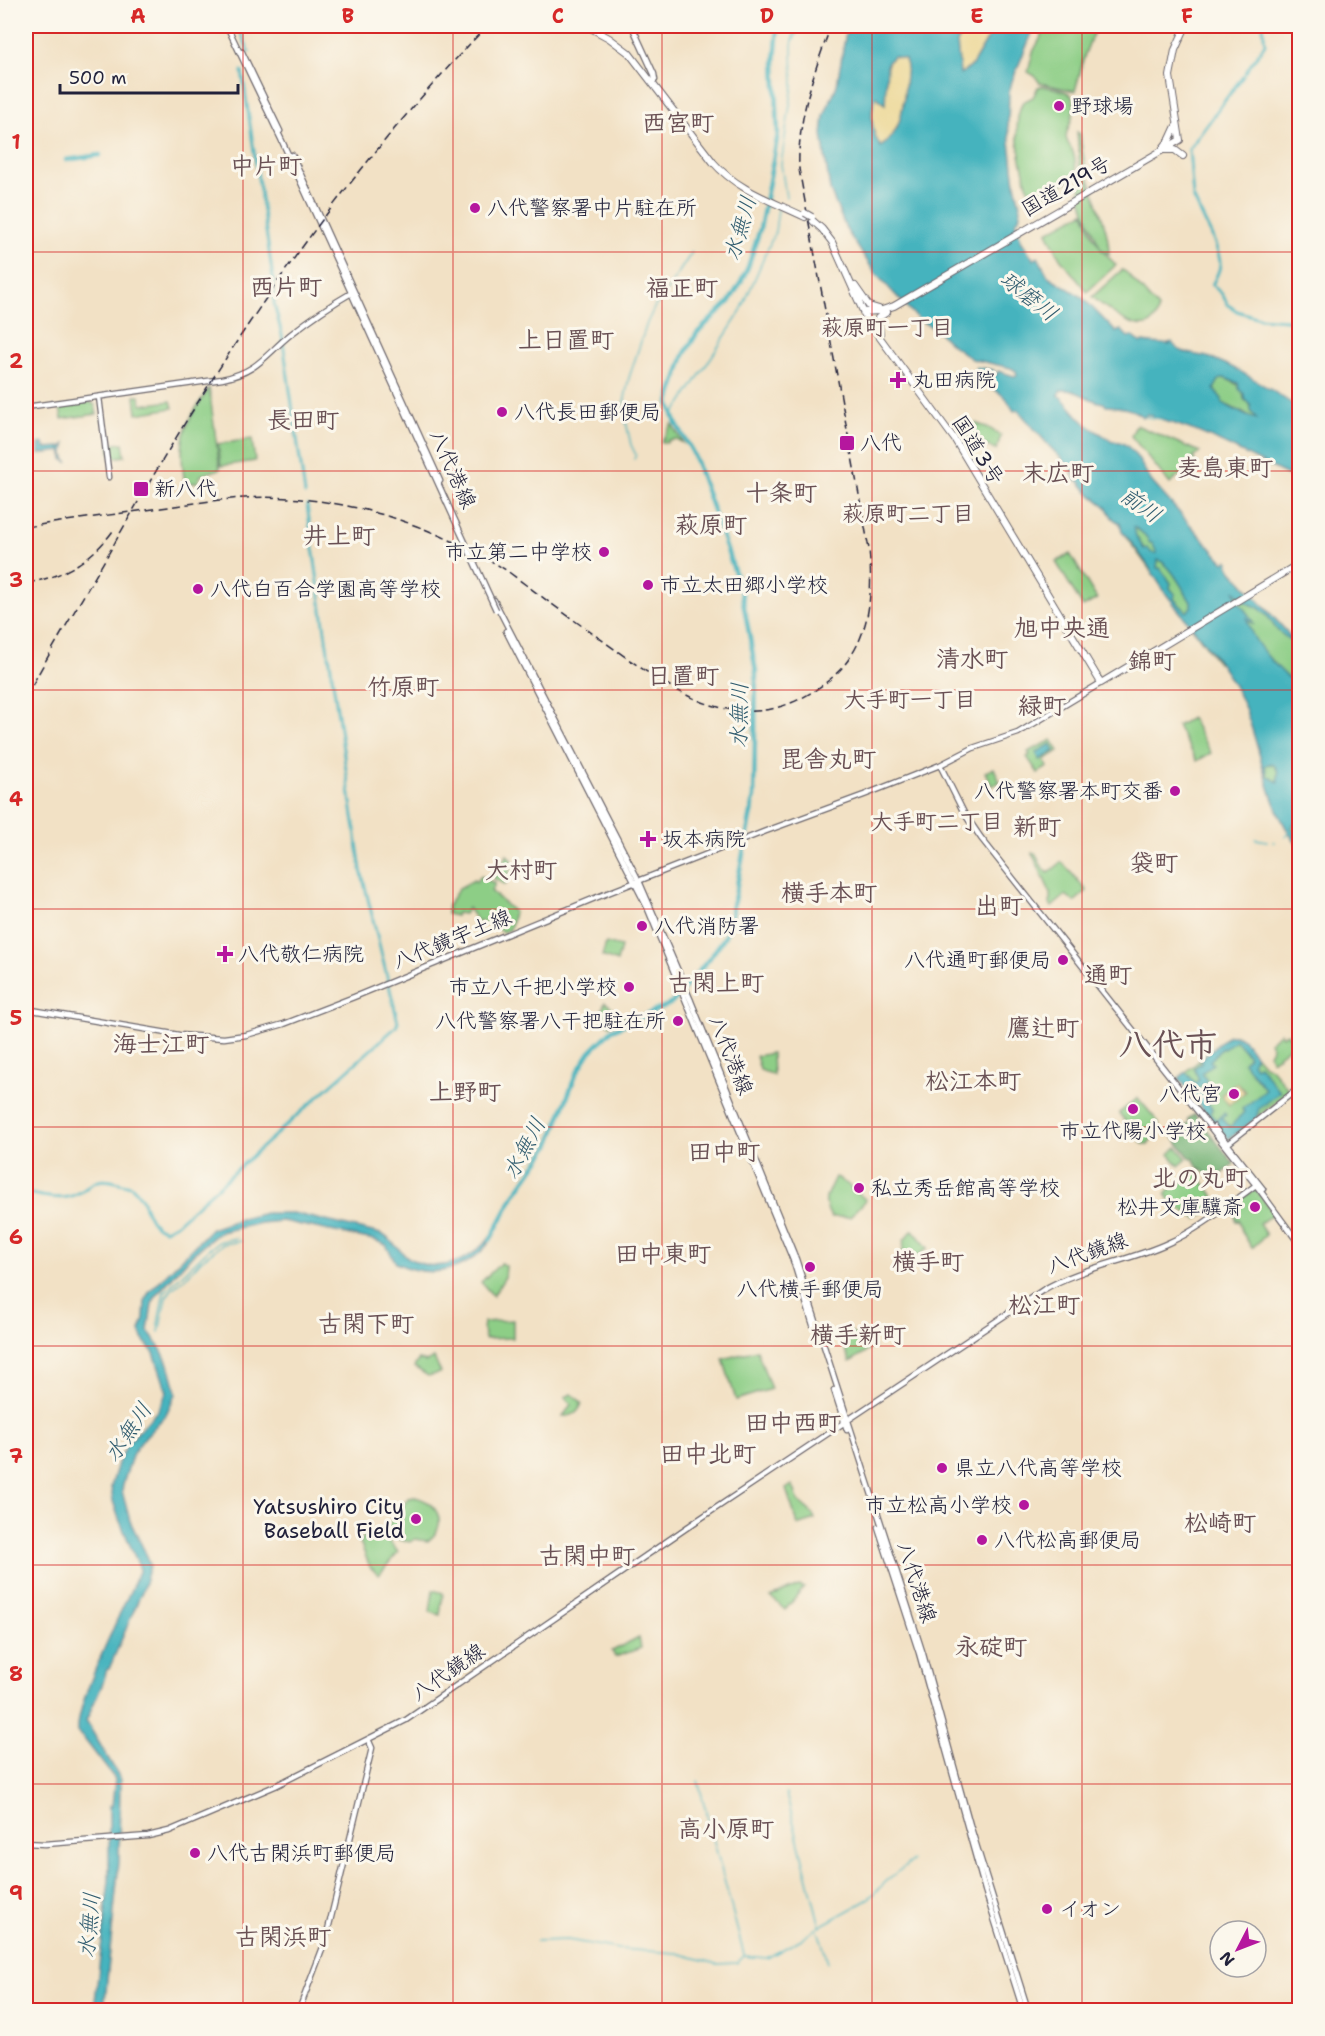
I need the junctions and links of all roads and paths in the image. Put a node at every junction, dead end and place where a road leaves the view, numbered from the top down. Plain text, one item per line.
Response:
1 (228, 26) edge
2 (587, 26) edge
3 (593, 26) edge
4 (632, 26) edge
5 (1186, 26) edge
6 (650, 72) junction
7 (1161, 151) junction
8 (1183, 156) dead end
9 (809, 217) junction
10 (855, 285) junction
11 (353, 292) junction
12 (890, 308) junction
13 (865, 312) junction
14 (880, 334) junction
15 (99, 397) junction
16 (26, 407) edge
17 (109, 477) dead end
18 (448, 502) junction
19 (1299, 563) edge
20 (1102, 682) junction
21 (940, 765) junction
22 (638, 882) junction
23 (26, 1009) edge
24 (1299, 1087) edge
25 (1227, 1146) junction
26 (1258, 1184) junction
27 (1299, 1243) edge
28 (846, 1421) junction
29 (368, 1739) junction
30 (26, 1844) edge
31 (299, 2010) edge
32 (1025, 2010) edge

1 - 11 main road, 八代港線
2 - 6 highway, 国道3号
3 - 6 highway, 国道3号
4 - 6 main road
5 - 7 highway, 国道219号
6 - 9 highway, 国道3号
7 - 8 highway
7 - 12 highway, 国道219号
9 - 10 highway, 国道3号
9 - 13 highway, 国道3号
10 - 12 highway
10 - 13 highway, 国道3号
11 - 15 main road
11 - 18 main road, 八代港線
12 - 13 highway, 国道219号
12 - 14 highway
13 - 14 highway, 国道3号
13 - 20 highway, 国道3号
14 - 20 highway, 国道3号
15 - 16 main road
15 - 17 main road
18 - 22 main road, 八代港線, bridge
18 - 22 main road, 八代港線, bridge
19 - 20 highway
20 - 21 main road
21 - 22 main road, 八代鏡宇土線
21 - 25 main road
22 - 23 main road, 八代鏡宇土線
22 - 28 main road, 八代港線
24 - 25 main road
25 - 26 main road
26 - 27 main road
26 - 28 main road, 八代鏡線
28 - 29 main road, 八代鏡線
28 - 32 main road, 八代港線
28 - 32 main road, 八代港線
29 - 30 main road, 八代鏡線
29 - 31 main road

